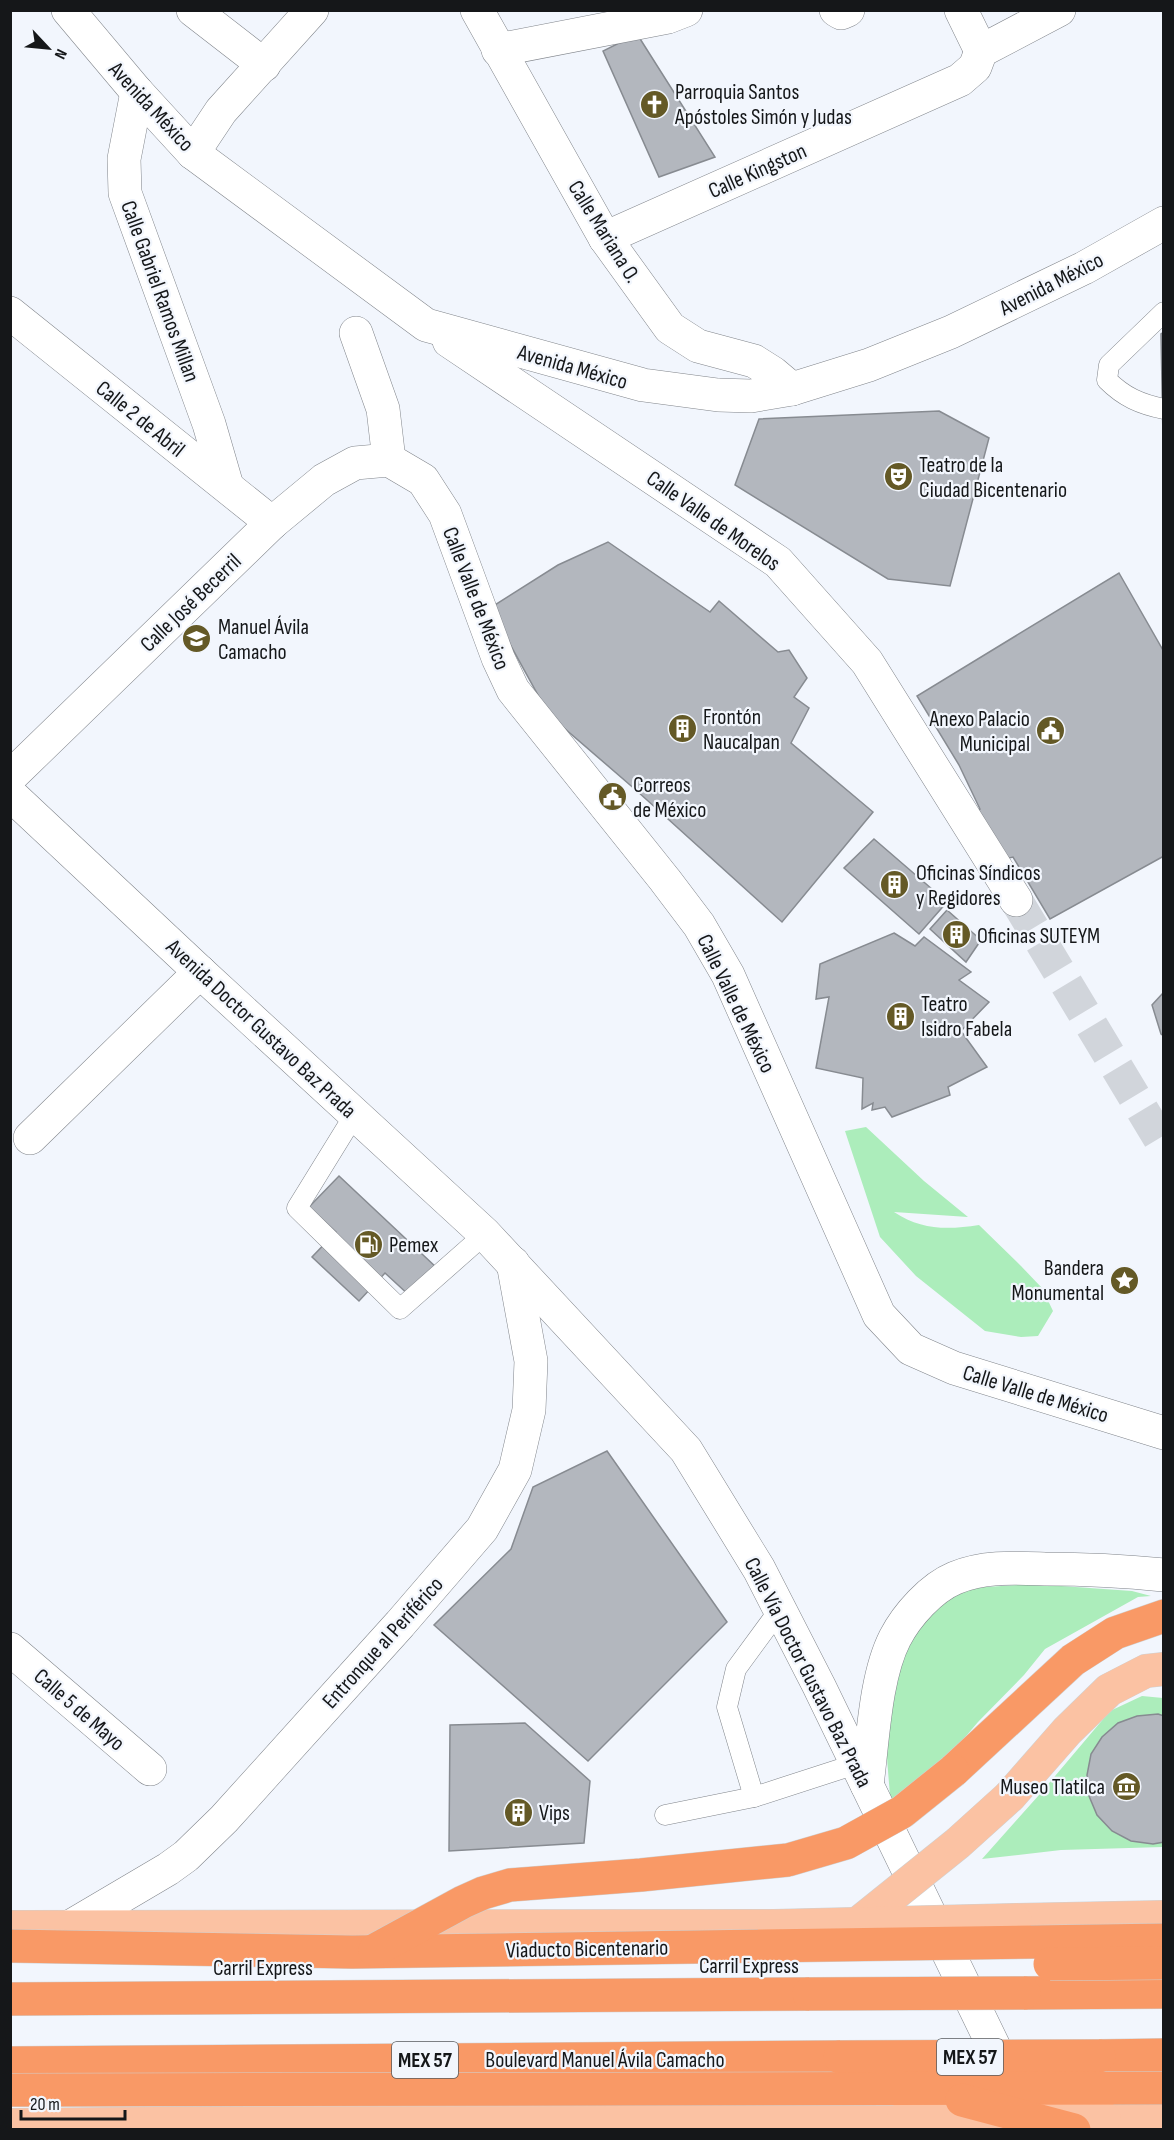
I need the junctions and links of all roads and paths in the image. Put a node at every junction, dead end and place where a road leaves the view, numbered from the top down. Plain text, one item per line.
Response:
1 (68, 10) edge
2 (193, 10) edge
3 (312, 10) edge
4 (477, 10) edge
5 (686, 10) edge
6 (836, 10) edge
7 (848, 10) edge
8 (962, 10) edge
9 (1059, 10) edge
10 (498, 50) junction
11 (981, 51) junction
12 (264, 65) junction
13 (137, 92) junction
14 (193, 153) junction
15 (1164, 223) edge
16 (605, 238) junction
17 (1164, 312) edge
18 (10, 314) edge
19 (426, 325) junction
20 (356, 333) dead end
21 (792, 389) junction
22 (1164, 409) edge
23 (389, 460) junction
24 (226, 486) junction
25 (272, 523) junction
26 (10, 777) edge
27 (10, 794) edge
28 (1016, 900) tunnel mouth
29 (200, 972) junction
30 (355, 1114) junction
31 (30, 1138) dead end
32 (485, 1234) junction
33 (513, 1263) junction
34 (1164, 1432) edge
35 (1164, 1575) edge
36 (780, 1609) junction
37 (1164, 1616) edge
38 (10, 1649) edge
39 (1164, 1669) edge
40 (150, 1770) dead end
41 (861, 1774) junction
42 (754, 1797) junction
43 (665, 1815) dead end
44 (1164, 1917) edge
45 (856, 1925) junction
46 (10, 1927) edge
47 (68, 1928) junction
48 (1164, 1940) edge
49 (10, 1946) edge
50 (352, 1952) junction
51 (1164, 1963) edge
52 (10, 1968) edge
53 (1164, 1992) edge
54 (10, 1999) edge
55 (1164, 2055) edge
56 (10, 2063) edge
57 (1164, 2088) edge
58 (920, 2089) junction
59 (10, 2090) edge
60 (1164, 2118) edge
61 (611, 2119) junction
62 (10, 2125) edge
63 (649, 2130) edge
64 (1034, 2130) edge
65 (1074, 2130) edge

1 - 13 main road, Avenida México
2 - 12 main road
3 - 12 main road
4 - 10 main road, Calle Mariana O.
5 - 10 main road
6 - 7 main road
8 - 11 main road
9 - 11 main road, Calle Kingston
10 - 16 main road, Calle Mariana O.
11 - 16 main road, Calle Kingston
12 - 14 main road
13 - 14 main road, Avenida México
13 - 24 main road, Calle Gabriel Ramos Millan
14 - 19 main road, Avenida México
15 - 21 main road, Avenida México
16 - 21 main road, Calle Mariana O.
17 - 22 lane
18 - 24 main road, Calle 2 de Abril
19 - 21 main road, Avenida México
19 - 28 main road, Calle Valle de Morelos
20 - 23 main road
23 - 25 main road, Calle José Becerril
23 - 34 main road, Calle Valle de México
24 - 25 main road, Calle 2 de Abril
25 - 26 main road, Calle José Becerril
27 - 29 main road, Avenida Doctor Gustavo Baz Prada
29 - 30 main road, Avenida Doctor Gustavo Baz Prada
29 - 31 main road
30 - 32 main road, Avenida Doctor Gustavo Baz Prada
30 - 32 lane
32 - 33 main road, Avenida Doctor Gustavo Baz Prada
33 - 36 main road, Calle Vía Doctor Gustavo Baz Prada
33 - 47 main road, Entronque al Periférico
35 - 41 main road
36 - 41 main road, Calle Vía Doctor Gustavo Baz Prada
36 - 42 lane
37 - 50 highway, bridge
38 - 40 main road, Calle 5 de Mayo
39 - 45 main road, bridge
41 - 42 lane
41 - 64 main road, Calle Vía Doctor Gustavo Baz Prada
42 - 43 lane
44 - 45 main road, bridge
45 - 47 main road, bridge
46 - 47 main road
48 - 50 highway, Viaducto Bicentenario, bridge
49 - 50 highway, Viaducto Bicentenario, bridge
51 - 52 highway, Carril Express, bridge
53 - 54 highway, bridge
55 - 56 highway, Boulevard Manuel Ávila Camacho / MEX 57, bridge
57 - 58 highway, bridge
58 - 59 highway, bridge
58 - 65 highway, bridge
60 - 61 main road, bridge
61 - 62 main road
61 - 63 main road

